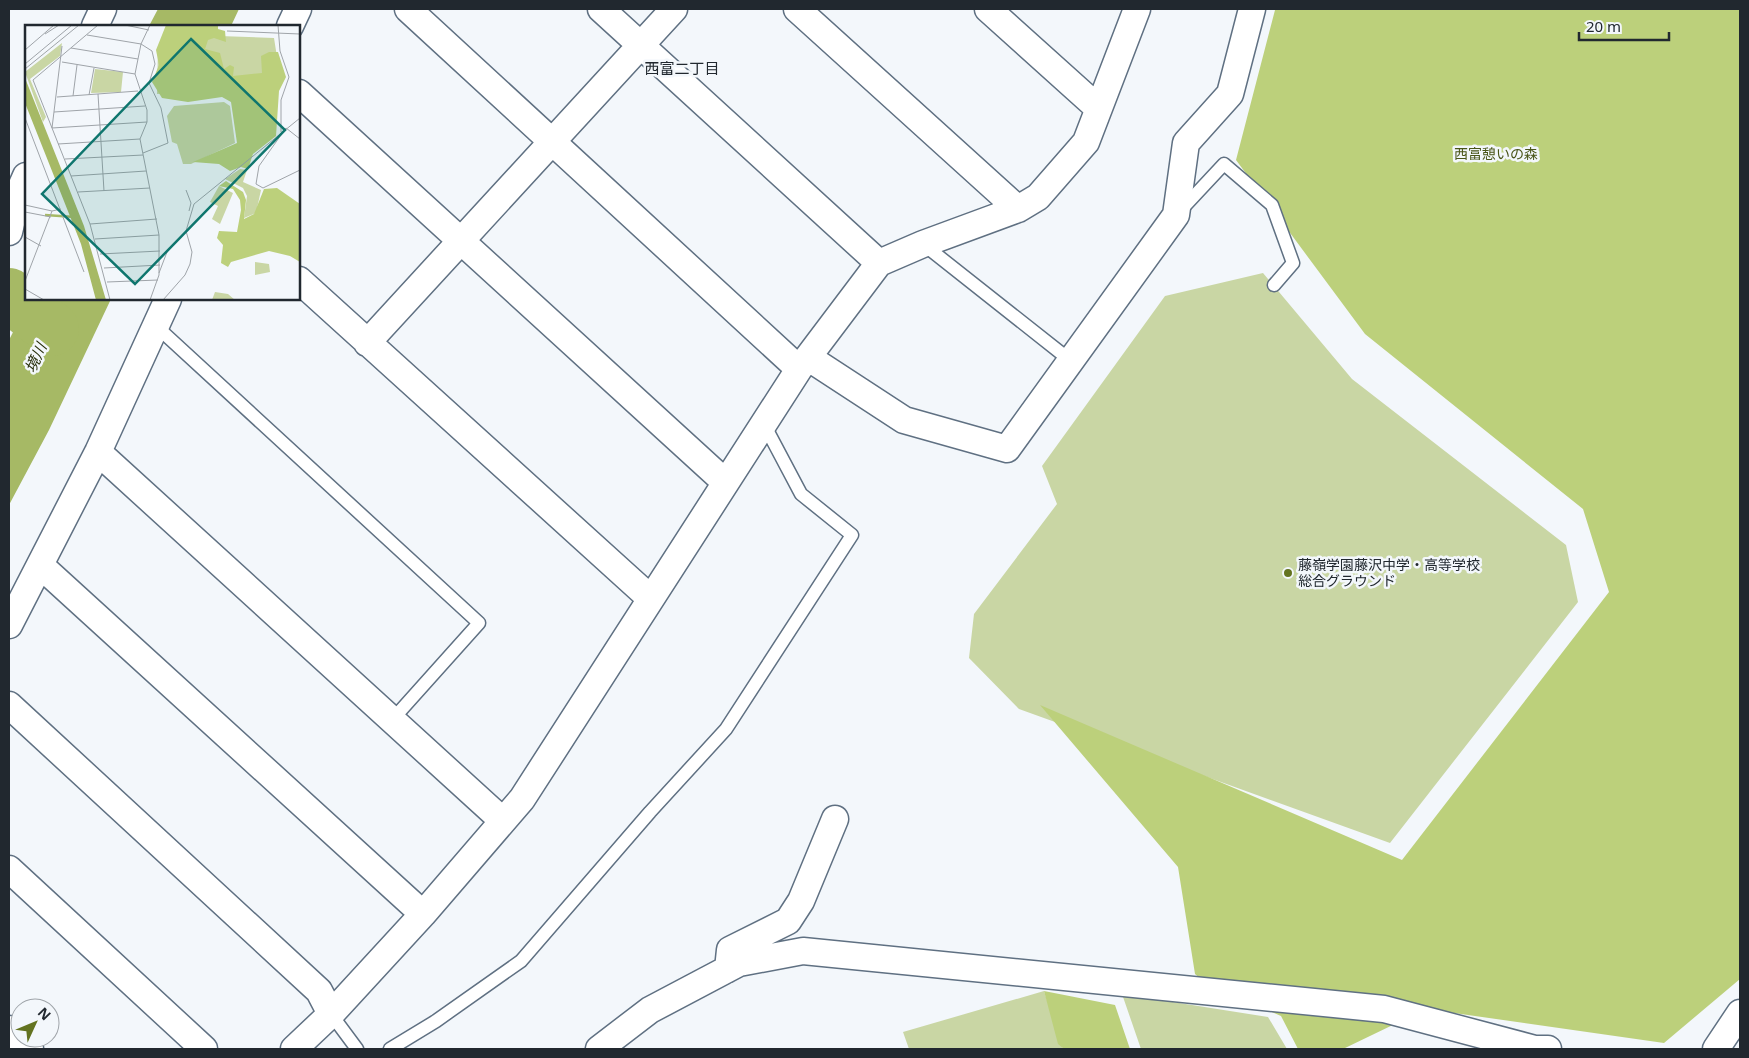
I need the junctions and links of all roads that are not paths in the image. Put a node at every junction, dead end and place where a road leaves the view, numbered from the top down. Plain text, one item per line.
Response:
1 (103, 9) edge
2 (298, 9) edge
3 (408, 9) edge
4 (601, 9) edge
5 (674, 9) edge
6 (797, 9) edge
7 (988, 9) edge
8 (1137, 9) edge
9 (1252, 9) edge
10 (95, 25) edge
11 (290, 25) edge
12 (641, 45) junction
13 (300, 94) edge
14 (1098, 108) junction
15 (552, 141) junction
16 (18, 186) edge
17 (1018, 209) junction
18 (1176, 215) junction
19 (9, 232) edge
20 (461, 241) junction
21 (922, 244) junction
22 (879, 263) junction
23 (300, 281) edge
24 (1274, 285) dead end
25 (168, 300) edge
26 (156, 326) junction
27 (367, 342) junction
28 (1071, 362) junction
29 (804, 364) junction
30 (764, 426) junction
31 (98, 452) junction
32 (725, 482) junction
33 (40, 565) junction
34 (650, 598) junction
35 (9, 625) edge
36 (9, 705) edge
37 (393, 719) junction
38 (836, 820) dead end
39 (503, 821) junction
40 (9, 869) edge
41 (423, 914) junction
42 (728, 969) junction
43 (1740, 1013) edge
44 (331, 1014) junction
45 (9, 1029) edge
46 (30, 1049) edge
47 (204, 1049) edge
48 (294, 1049) edge
49 (356, 1049) edge
50 (390, 1049) edge
51 (599, 1049) edge
52 (1548, 1049) edge
53 (1716, 1049) edge

1 - 10 street
2 - 11 street
3 - 15 street
4 - 12 street
5 - 12 street
6 - 17 street
7 - 14 street
8 - 14 street
9 - 18 street
12 - 15 street
12 - 22 street
13 - 20 street
14 - 17 street
15 - 20 street
15 - 29 street
16 - 19 street
17 - 21 street
18 - 24 lane
18 - 28 street
20 - 27 street
20 - 32 street
21 - 22 street
21 - 28 lane
22 - 29 street
23 - 27 street
25 - 26 street
26 - 31 street
26 - 37 lane
27 - 34 street
28 - 29 street
29 - 30 street
30 - 32 street
30 - 50 lane
31 - 33 street
31 - 37 street
32 - 34 street
33 - 35 street
33 - 41 street
34 - 39 street
36 - 44 street
37 - 39 street
38 - 42 street
39 - 41 street
40 - 47 street
41 - 44 street
42 - 51 street
42 - 52 street
43 - 53 street
44 - 48 street
44 - 49 lane
45 - 46 street

